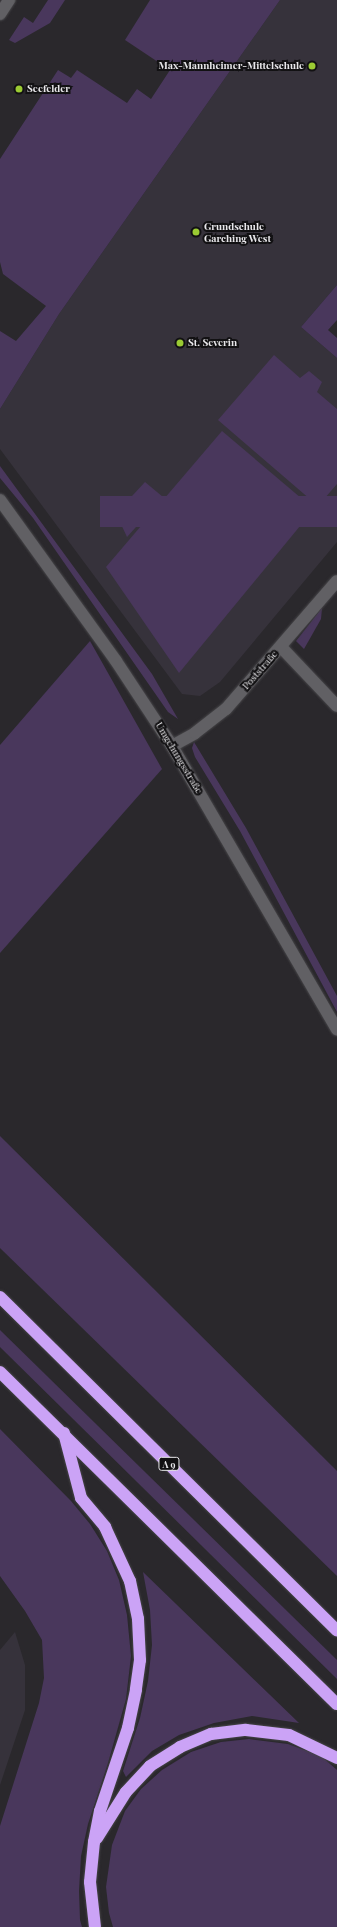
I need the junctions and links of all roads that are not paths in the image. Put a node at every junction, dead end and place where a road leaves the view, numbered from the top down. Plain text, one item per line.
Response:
1 (10, 0) edge
2 (0, 14) edge
3 (0, 500) edge
4 (337, 581) edge
5 (280, 647) junction
6 (337, 706) edge
7 (172, 746) junction
8 (337, 1030) edge
9 (0, 1297) edge
10 (0, 1372) edge
11 (64, 1433) junction
12 (337, 1630) edge
13 (337, 1704) edge
14 (337, 1758) edge
15 (94, 1842) junction
16 (96, 1927) edge

1 - 2 street
3 - 7 street, Umgehungsstraße
4 - 5 street, Poststraße
5 - 6 street
5 - 7 street, Poststraße
7 - 8 street, Umgehungsstraße
9 - 12 highway, A 9
10 - 11 highway
11 - 13 highway
11 - 15 highway
14 - 15 highway
15 - 16 highway

